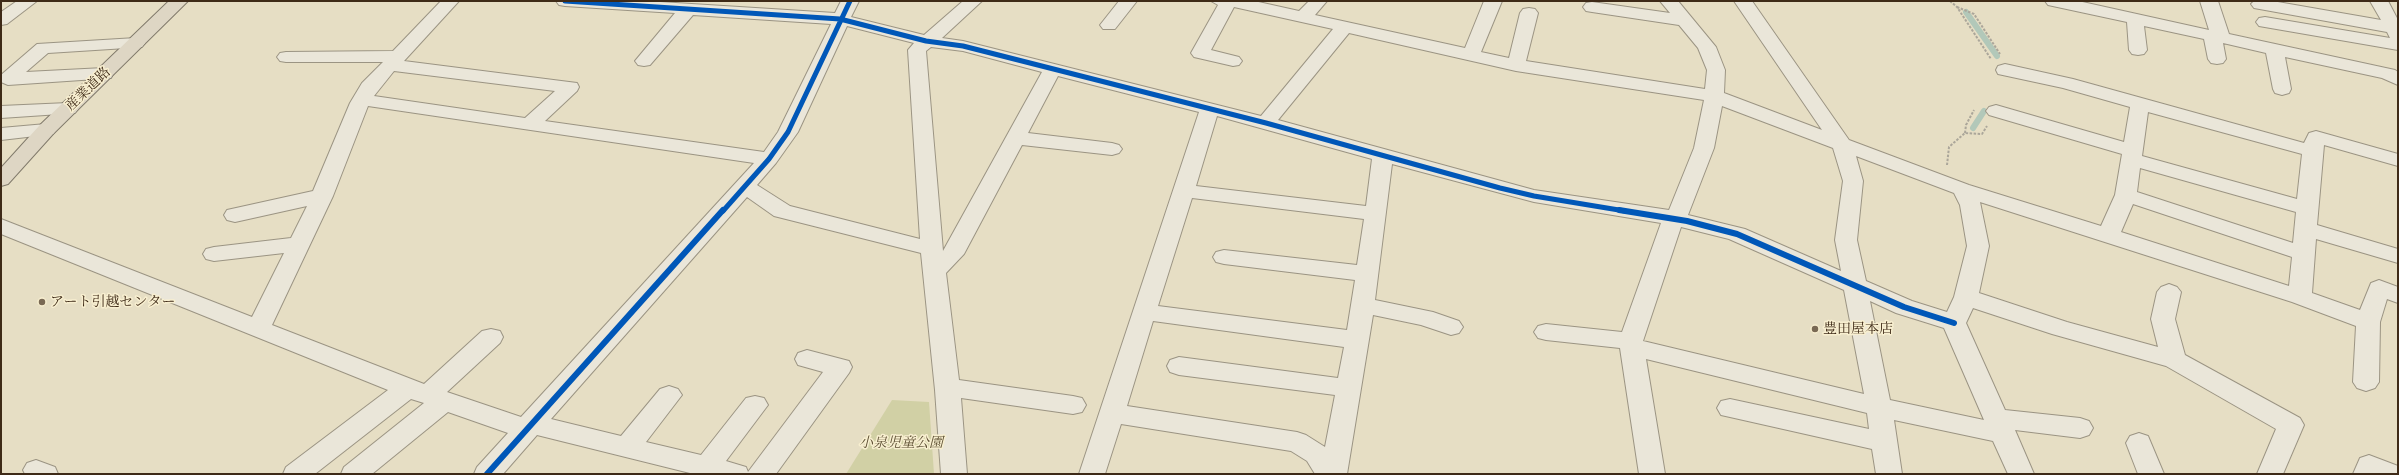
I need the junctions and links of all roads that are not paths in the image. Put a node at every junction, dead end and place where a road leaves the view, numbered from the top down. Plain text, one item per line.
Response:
1 (28, 1) edge
2 (179, 1) edge
3 (450, 1) edge
4 (565, 1) edge
5 (973, 1) edge
6 (1128, 1) edge
7 (1318, 1) edge
8 (1493, 1) edge
9 (1669, 1) edge
10 (1743, 1) edge
11 (2054, 1) edge
12 (2209, 1) edge
13 (1233, 2) edge
14 (2260, 4) dead end
15 (1592, 7) dead end
16 (688, 9) junction
17 (845, 10) edge
18 (1529, 13) dead end
19 (2391, 14) edge
20 (1302, 17) junction
21 (2135, 19) junction
22 (1, 20) edge
23 (1684, 20) junction
24 (2264, 22) dead end
25 (1109, 25) dead end
26 (1345, 26) junction
27 (2216, 37) junction
28 (926, 41) junction
29 (136, 43) junction
30 (2398, 45) edge
31 (2138, 50) dead end
32 (2274, 50) junction
33 (1471, 55) junction
34 (286, 57) dead end
35 (2217, 59) dead end
36 (395, 60) junction
37 (644, 60) dead end
38 (1233, 61) dead end
39 (1516, 65) junction
40 (2002, 67) road end
41 (1052, 70) junction
42 (104, 74) junction
43 (2398, 79) edge
44 (2282, 88) dead end
45 (1714, 96) junction
46 (363, 100) junction
47 (2140, 103) junction
48 (68, 109) junction
49 (1210, 109) junction
50 (1996, 111) road end
51 (1, 112) edge
52 (1266, 123) junction
53 (530, 124) junction
54 (46, 130) junction
55 (1, 134) edge
56 (1017, 138) junction
57 (1842, 144) junction
58 (1112, 149) dead end
59 (2312, 151) junction
60 (1383, 155) junction
61 (2133, 155) junction
62 (770, 158) junction
63 (2398, 160) edge
64 (1, 180) edge
65 (745, 186) junction
66 (1962, 189) junction
67 (1185, 191) junction
68 (2126, 194) junction
69 (322, 196) junction
70 (1376, 214) junction
71 (235, 215) dead end
72 (1673, 218) junction
73 (2308, 219) junction
74 (1, 226) edge
75 (2108, 236) junction
76 (300, 244) junction
77 (932, 249) junction
78 (214, 254) dead end
79 (2305, 254) junction
80 (2398, 256) edge
81 (1224, 257) dead end
82 (934, 271) junction
83 (1368, 274) junction
84 (1853, 284) junction
85 (2169, 292) dead end
86 (2398, 295) edge
87 (1966, 297) junction
88 (2300, 297) junction
89 (1363, 305) junction
90 (1144, 312) junction
91 (2368, 322) junction
92 (1954, 323) junction
93 (1451, 327) dead end
94 (259, 328) junction
95 (1546, 332) dead end
96 (491, 337) dead end
97 (1357, 340) junction
98 (1631, 344) junction
99 (807, 359) dead end
100 (2174, 360) junction
101 (1179, 366) dead end
102 (2366, 382) dead end
103 (1349, 388) junction
104 (948, 390) junction
105 (427, 394) junction
106 (669, 395) dead end
107 (1073, 404) dead end
108 (755, 405) dead end
109 (1879, 407) junction
110 (1730, 408) dead end
111 (1113, 413) junction
112 (2000, 426) junction
113 (528, 427) junction
114 (2080, 428) dead end
115 (1885, 442) junction
116 (2139, 443) dead end
117 (627, 447) junction
118 (707, 467) junction
119 (296, 474) edge
120 (354, 474) edge
121 (487, 474) edge
122 (736, 474) edge
123 (761, 474) edge
124 (954, 474) edge
125 (1092, 474) edge
126 (1329, 474) edge
127 (1334, 474) edge
128 (1652, 474) edge
129 (1889, 474) edge
130 (2021, 474) edge
131 (2151, 474) edge
132 (2270, 474) edge
133 (2366, 474) edge
134 (2390, 474) edge

1 - 22 street
2 - 29 main road, 産業道路
3 - 36 street
4 - 16 street
5 - 28 street
6 - 25 street
7 - 20 street
8 - 33 street
9 - 23 street
10 - 57 street
11 - 21 street
12 - 27 street
13 - 20 street
13 - 38 street
14 - 19 street
15 - 23 street
16 - 17 street
16 - 37 street
17 - 28 street
17 - 62 street
18 - 39 street
20 - 26 street
21 - 27 street
21 - 31 street
23 - 45 street
24 - 30 street
26 - 33 street
26 - 52 street
27 - 32 street
27 - 35 street
28 - 41 street
28 - 77 street
29 - 42 main road, 産業道路
29 - 42 street
32 - 43 street
32 - 44 street
33 - 39 street
34 - 36 street
36 - 46 street
36 - 53 street
39 - 45 street
40 - 47 street
41 - 49 street
41 - 56 street
42 - 48 main road, 産業道路
45 - 57 street
45 - 72 street
46 - 53 street
46 - 69 street
47 - 59 street
47 - 61 street
48 - 51 street
48 - 54 main road, 産業道路
49 - 52 street
49 - 67 street
50 - 61 street
52 - 60 street
53 - 62 street
54 - 55 street
54 - 64 main road, 産業道路
56 - 58 street
56 - 82 street
57 - 66 street
57 - 84 street
59 - 63 street
59 - 73 street
60 - 70 street
60 - 72 street
61 - 68 street
61 - 73 street
62 - 65 street
65 - 77 street
65 - 113 street
66 - 75 street
66 - 87 street
67 - 70 street
67 - 90 street
68 - 75 street
68 - 79 street
69 - 71 street
69 - 76 street
70 - 83 street
72 - 84 street
72 - 98 street
73 - 79 street
73 - 80 street
74 - 94 street
75 - 88 street
76 - 78 street
76 - 94 street
77 - 82 street
79 - 88 street
81 - 83 street
82 - 104 street
83 - 89 street
84 - 92 street
84 - 109 street
85 - 100 street
86 - 91 street
87 - 92 street
87 - 100 street
88 - 91 street
89 - 93 street
89 - 97 street
90 - 97 street
90 - 111 street
91 - 102 street
92 - 112 street
94 - 105 street
95 - 98 street
96 - 105 street
97 - 103 street
98 - 109 street
98 - 128 street
99 - 123 street
100 - 132 street
101 - 103 street
103 - 127 street
104 - 107 street
104 - 124 street
105 - 113 street
105 - 119 street
105 - 120 street
106 - 117 street
108 - 118 street
109 - 112 street
109 - 115 street
110 - 115 street
111 - 125 street
111 - 126 street
112 - 114 street
112 - 130 street
113 - 117 street
113 - 121 street
115 - 129 street
116 - 131 street
117 - 118 street
118 - 122 street
133 - 134 street

